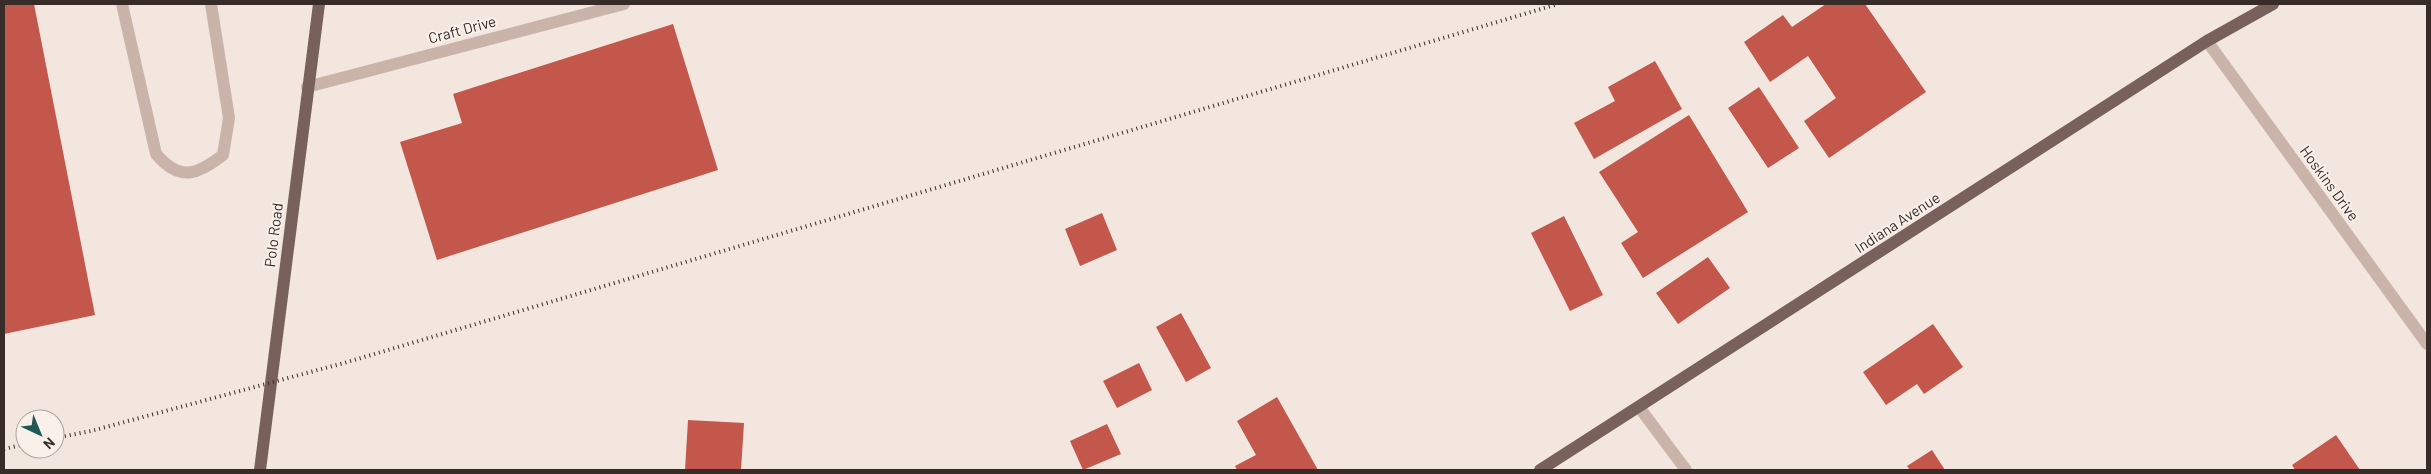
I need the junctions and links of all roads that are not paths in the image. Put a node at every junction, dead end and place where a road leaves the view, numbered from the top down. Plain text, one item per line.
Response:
1 (122, 4) edge
2 (211, 4) edge
3 (319, 4) edge
4 (624, 4) edge
5 (2273, 4) edge
6 (2207, 41) junction
7 (307, 86) junction
8 (2427, 344) edge
9 (1639, 407) junction
10 (260, 470) edge
11 (1540, 470) edge
12 (1686, 470) edge

1 - 2 street
3 - 7 main road, Polo Road
4 - 7 street, Craft Drive
5 - 6 main road, Indiana Avenue
6 - 8 street, Hoskins Drive
6 - 9 main road, Indiana Avenue
7 - 10 main road, Polo Road
9 - 11 main road, Indiana Avenue
9 - 12 street

